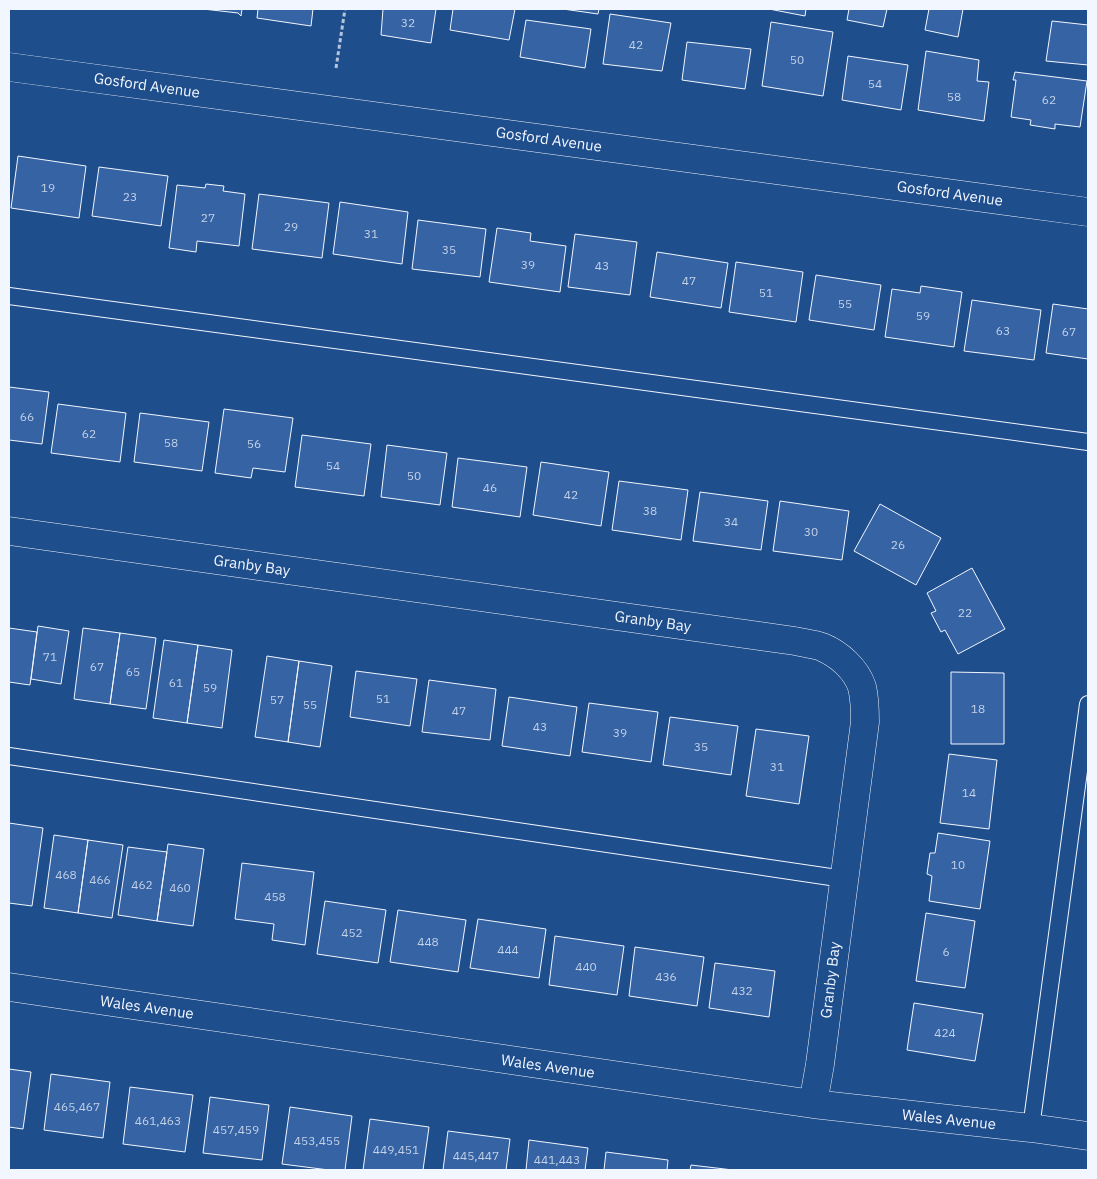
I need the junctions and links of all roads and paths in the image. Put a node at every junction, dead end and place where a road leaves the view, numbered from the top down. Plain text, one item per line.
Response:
1 (344, 9) edge
2 (9, 67) edge
3 (336, 68) dead end
4 (1088, 212) edge
5 (9, 296) edge
6 (1088, 442) edge
7 (9, 531) edge
8 (1088, 704) edge
9 (9, 756) edge
10 (844, 879) junction
11 (9, 987) edge
12 (813, 1104) junction
13 (1030, 1128) junction
14 (1088, 1136) edge

1 - 3 path
2 - 4 street, Gosford Avenue
5 - 6 lane
7 - 10 street, Granby Bay
8 - 13 lane
9 - 10 lane
10 - 12 street, Granby Bay
11 - 12 street, Wales Avenue
12 - 13 street, Wales Avenue
13 - 14 street, Wales Avenue

